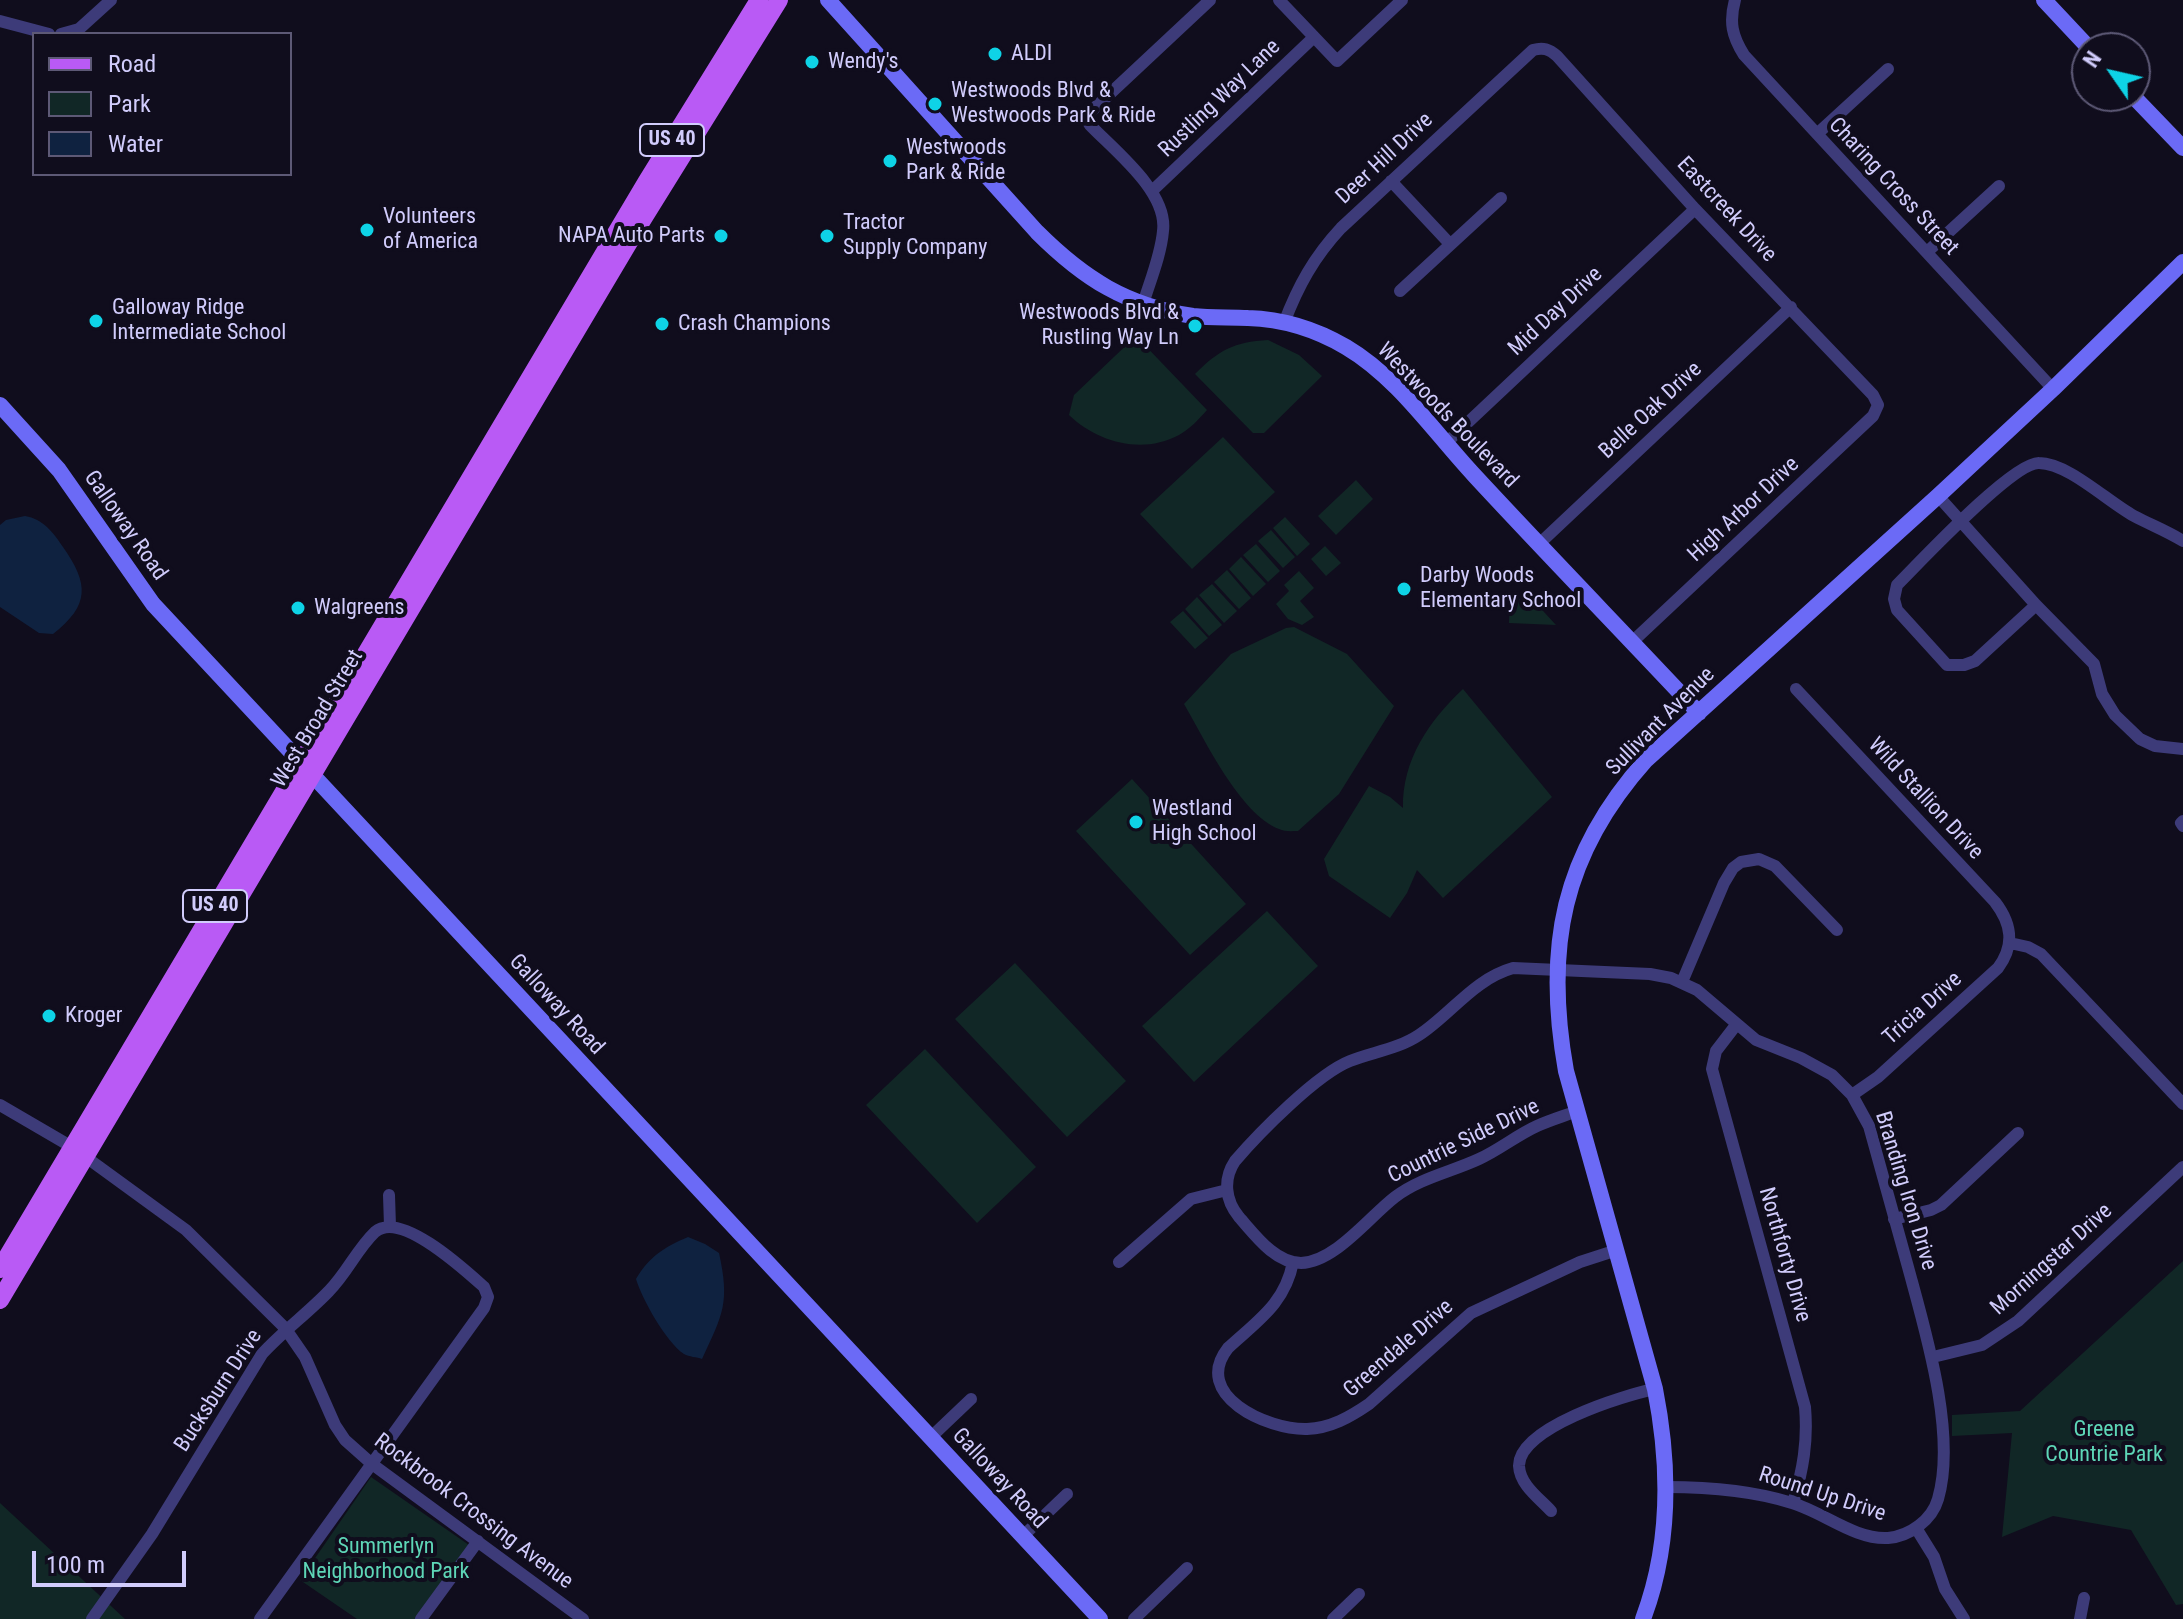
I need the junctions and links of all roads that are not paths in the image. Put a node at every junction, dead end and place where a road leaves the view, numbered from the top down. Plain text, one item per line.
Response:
1 (111, 0) edge
2 (759, 0) edge
3 (779, 0) edge
4 (828, 0) edge
5 (1210, 0) edge
6 (1279, 0) edge
7 (1402, 0) edge
8 (1735, 0) edge
9 (2044, 0) edge
10 (0, 21) edge
11 (41, 32) edge
12 (68, 32) edge
13 (2074, 32) edge
14 (1313, 38) junction
15 (1541, 48) joint
16 (1888, 69) dead end
17 (2148, 112) edge
18 (1817, 134) junction
19 (2183, 148) edge
20 (1391, 181) junction
21 (1999, 186) dead end
22 (1152, 191) junction
23 (1501, 198) dead end
24 (1695, 209) junction
25 (1450, 244) junction
26 (1927, 252) junction
27 (2183, 262) edge
28 (1400, 291) dead end
29 (1143, 304) junction
30 (1791, 307) junction
31 (1284, 323) junction
32 (2053, 389) junction
33 (1878, 405) joint
34 (2, 411) edge
35 (1445, 444) junction
36 (1938, 496) junction
37 (1962, 523) junction
38 (2183, 541) edge
39 (1539, 544) junction
40 (2036, 605) junction
41 (1632, 642) junction
42 (1796, 689) dead end
43 (1699, 713) junction
44 (2183, 749) edge
45 (307, 768) junction
46 (1837, 930) dead end
47 (2010, 943) junction
48 (1556, 969) junction
49 (1682, 982) junction
50 (1736, 1025) junction
51 (1852, 1095) junction
52 (2183, 1104) edge
53 (0, 1105) edge
54 (1577, 1111) junction
55 (2018, 1133) dead end
56 (79, 1152) junction
57 (2183, 1167) edge
58 (1227, 1190) junction
59 (389, 1195) dead end
60 (1894, 1219) junction
61 (390, 1226) junction
62 (1617, 1250) junction
63 (1119, 1262) dead end
64 (1293, 1262) junction
65 (0, 1269) edge
66 (0, 1300) edge
67 (285, 1328) junction
68 (1933, 1357) junction
69 (1655, 1389) junction
70 (971, 1399) dead end
71 (930, 1438) junction
72 (372, 1464) junction
73 (1666, 1487) junction
74 (1067, 1494) dead end
75 (1793, 1503) junction
76 (1551, 1511) dead end
77 (1916, 1528) junction
78 (1023, 1536) junction
79 (478, 1541) junction
80 (1187, 1568) dead end
81 (1359, 1594) dead end
82 (2084, 1598) dead end
83 (92, 1619) edge
84 (260, 1619) edge
85 (421, 1619) edge
86 (583, 1619) edge
87 (1100, 1619) edge
88 (1134, 1619) edge
89 (1333, 1619) edge
90 (1643, 1619) edge
91 (1964, 1619) edge
92 (2080, 1619) edge

1 - 12 street
2 - 45 main road, West Broad Street / US 40
3 - 45 main road, West Broad Street / US 40
4 - 29 street, Westwoods Boulevard
5 - 22 street
6 - 14 street
7 - 14 street, Rustling Way Lane
8 - 18 street, Charing Cross Street
9 - 13 street
10 - 11 street
14 - 22 street, Rustling Way Lane
15 - 20 street, Deer Hill Drive
15 - 24 street, Eastcreek Drive
16 - 18 street
17 - 19 street
18 - 26 street, Charing Cross Street
20 - 25 street
20 - 31 street, Deer Hill Drive
21 - 26 street
22 - 29 street
23 - 25 street
24 - 30 street, Eastcreek Drive
24 - 35 street, Mid Day Drive
25 - 28 street
26 - 32 street, Charing Cross Street
27 - 32 street, Sullivant Avenue
29 - 31 street, Westwoods Boulevard
30 - 33 street, Eastcreek Drive
30 - 39 street, Belle Oak Drive
31 - 35 street, Westwoods Boulevard
32 - 36 street, Sullivant Avenue
33 - 41 street, High Arbor Drive
34 - 45 street, Galloway Road
35 - 39 street, Westwoods Boulevard
36 - 37 street
36 - 43 street, Sullivant Avenue
37 - 38 street
37 - 40 street
37 - 40 street
39 - 41 street, Westwoods Boulevard
40 - 44 street
41 - 43 street, Westwoods Boulevard
42 - 47 street, Wild Stallion Drive
43 - 48 street, Sullivant Avenue
45 - 56 main road, West Broad Street / US 40
45 - 71 street, Galloway Road
46 - 49 street
47 - 51 street, Tricia Drive
47 - 52 street
48 - 49 street, Branding Iron Drive
48 - 54 street, Sullivant Avenue
48 - 58 street, Branding Iron Drive
49 - 50 street, Branding Iron Drive
50 - 51 street, Branding Iron Drive
50 - 75 street, Northforty Drive
51 - 60 street, Branding Iron Drive
53 - 56 street, Rockbrook Crossing Avenue
54 - 62 street, Sullivant Avenue
54 - 64 street, Countrie Side Drive
55 - 60 street
56 - 65 main road, West Broad Street / US 40
56 - 66 main road, West Broad Street / US 40
56 - 67 street, Rockbrook Crossing Avenue
57 - 68 street, Morningstar Drive
58 - 63 street
58 - 64 street
59 - 61 street
60 - 68 street, Branding Iron Drive
61 - 67 street, Bucksburn Drive
61 - 72 street
62 - 64 street, Greendale Drive
62 - 69 street, Sullivant Avenue
67 - 72 street, Rockbrook Crossing Avenue
67 - 83 street, Bucksburn Drive
68 - 77 street, Branding Iron Drive
69 - 73 street, Sullivant Avenue
69 - 76 street
70 - 71 street
71 - 78 street, Galloway Road
72 - 79 street, Rockbrook Crossing Avenue
72 - 84 street
73 - 75 street, Round Up Drive
73 - 90 street, Sullivant Avenue
74 - 78 street
75 - 77 street, Round Up Drive
77 - 91 street
78 - 87 street, Galloway Road
79 - 85 street
79 - 86 street, Rockbrook Crossing Avenue
80 - 88 street
81 - 89 street
82 - 92 street

